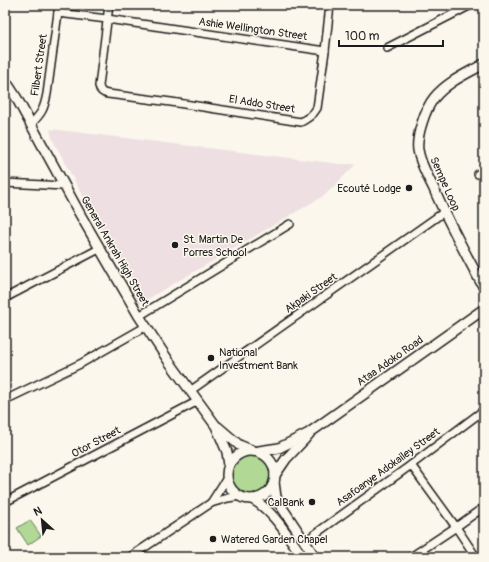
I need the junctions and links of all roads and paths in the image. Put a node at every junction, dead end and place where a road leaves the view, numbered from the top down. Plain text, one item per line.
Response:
1 (59, 5) edge
2 (109, 5) edge
3 (330, 5) edge
4 (471, 5) edge
5 (58, 13) junction
6 (108, 19) junction
7 (388, 48) dead end
8 (325, 51) junction
9 (484, 64) edge
10 (5, 80) edge
11 (31, 124) junction
12 (5, 183) edge
13 (64, 186) junction
14 (444, 212) junction
15 (290, 224) dead end
16 (99, 249) junction
17 (484, 288) edge
18 (5, 298) edge
19 (484, 309) edge
20 (139, 316) junction
21 (146, 327) junction
22 (190, 391) junction
23 (5, 400) edge
24 (198, 401) junction
25 (484, 410) edge
26 (216, 426) junction
27 (309, 433) junction
28 (255, 451) junction
29 (229, 465) junction
30 (411, 465) junction
31 (227, 478) junction
32 (275, 478) junction
33 (240, 496) junction
34 (252, 499) junction
35 (5, 502) edge
36 (211, 503) junction
37 (484, 507) edge
38 (456, 527) junction
39 (304, 542) junction
40 (130, 557) edge
41 (303, 557) edge
42 (315, 557) edge
43 (410, 557) edge
44 (476, 557) edge

1 - 5 street, Filbert Street
2 - 6 street
3 - 8 street, El Addo Street
4 - 7 street
5 - 6 street, Ashie Wellington Street
5 - 11 street, Filbert Street
6 - 8 street, Ashie Wellington Street
6 - 8 street, El Addo Street
9 - 14 main road, Sempe Loop
10 - 11 main road, General Ankrah High Street
11 - 13 main road, General Ankrah High Street
12 - 13 street
13 - 16 main road, General Ankrah High Street
14 - 17 main road, Sempe Loop
14 - 22 street, Akpaki Street
15 - 20 street
16 - 18 street
16 - 20 main road, General Ankrah High Street
19 - 27 main road, Ataa Adoko Road
20 - 21 main road, General Ankrah High Street
21 - 22 main road, General Ankrah High Street
21 - 23 street
22 - 24 main road, General Ankrah High Street
24 - 26 main road, General Ankrah High Street
24 - 35 street, Otor Street
25 - 30 street, Asafoanye Adokailey Street
26 - 28 main road, General Ankrah High Street
26 - 29 main road, General Ankrah High Street
27 - 28 main road, Ataa Adoko Road
27 - 32 main road, Ataa Adoko Road
28 - 29 main road
28 - 32 main road
29 - 31 main road
30 - 38 street
30 - 39 street, Asafoanye Adokailey Street
31 - 33 main road
31 - 36 street
32 - 34 main road
32 - 39 main road
33 - 34 main road
33 - 36 street
34 - 41 main road
36 - 40 street
37 - 38 street
38 - 43 street
38 - 44 street
39 - 42 main road

